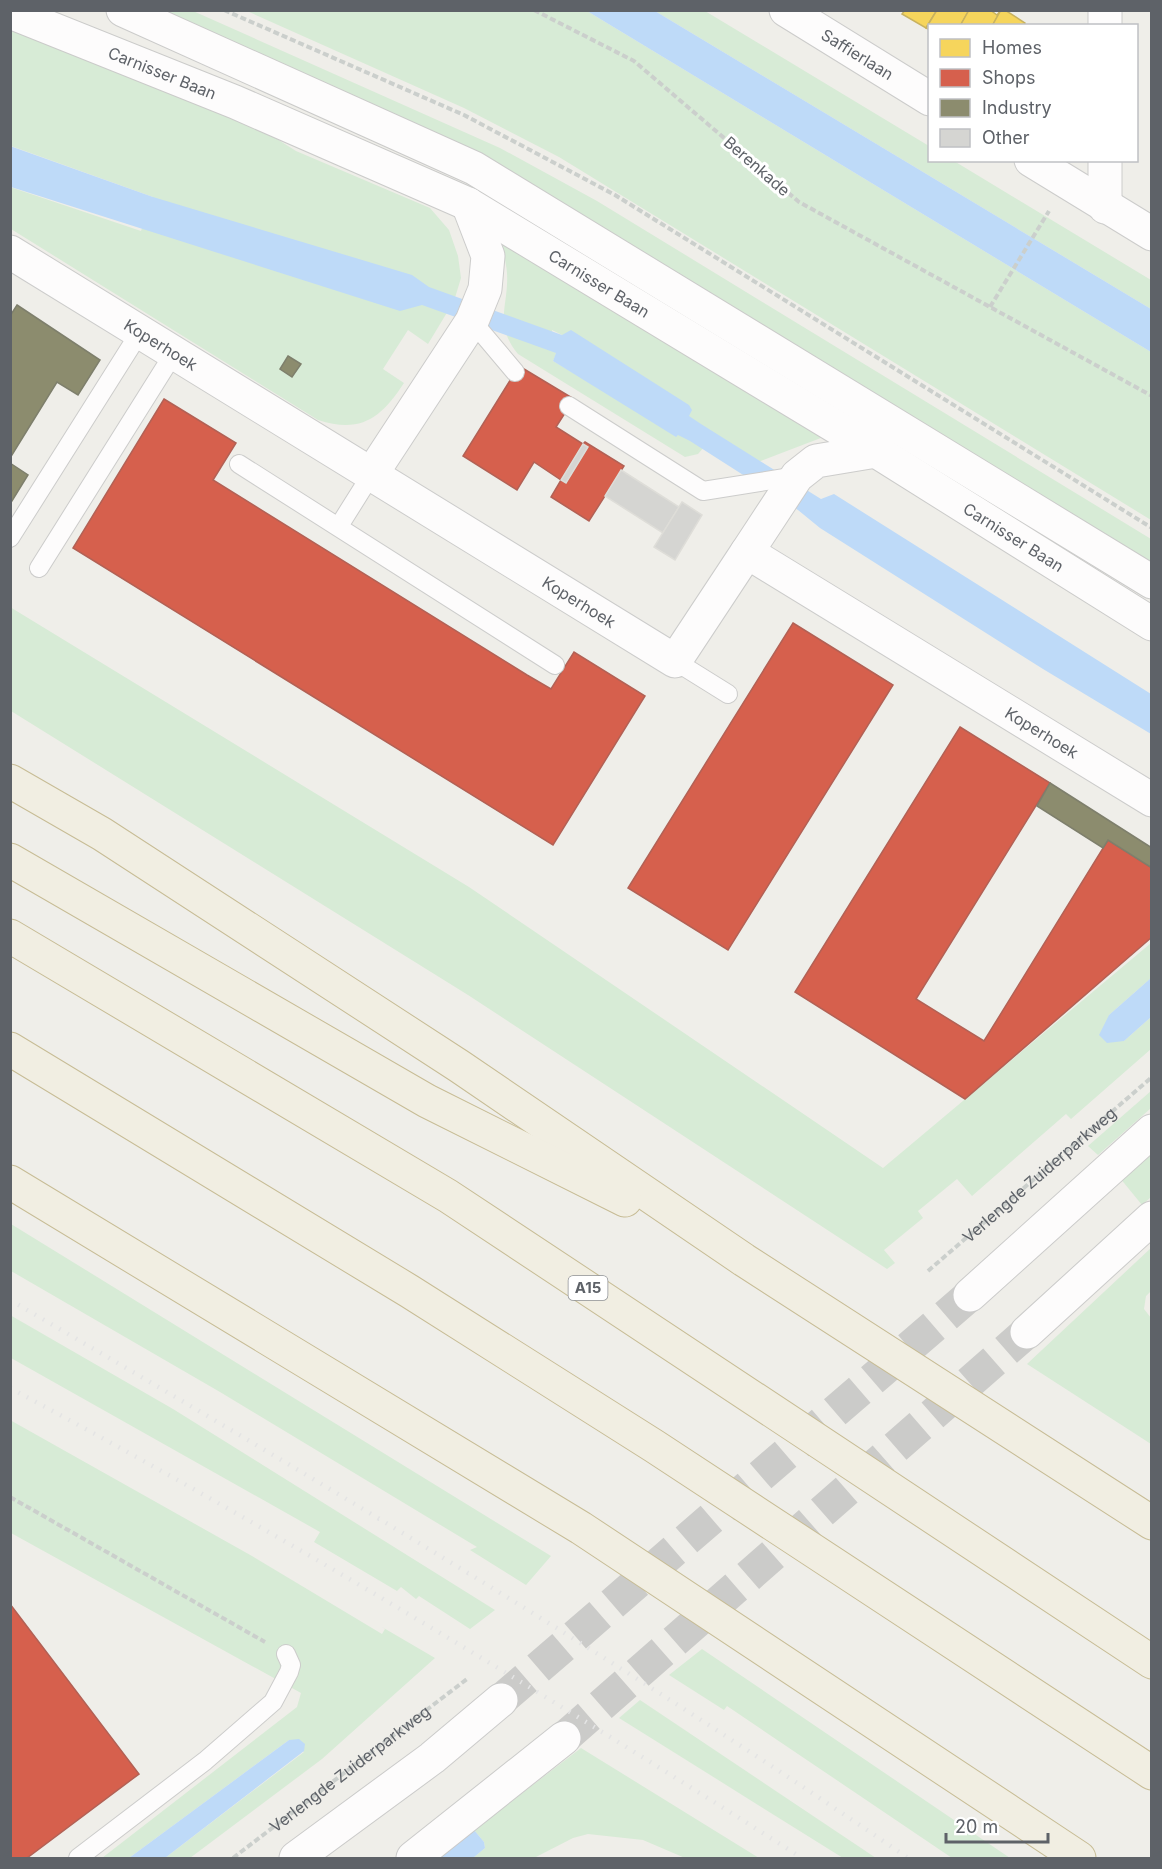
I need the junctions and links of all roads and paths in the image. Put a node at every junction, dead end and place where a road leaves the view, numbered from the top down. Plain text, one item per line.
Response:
1 (123, 10) edge
2 (224, 10) edge
3 (534, 10) edge
4 (786, 10) edge
5 (10, 12) edge
6 (928, 98) edge
7 (1033, 162) edge
8 (1105, 162) edge
9 (468, 204) junction
10 (1106, 207) junction
11 (1043, 221) dead end
12 (1152, 234) edge
13 (10, 252) edge
14 (990, 308) junction
15 (472, 321) junction
16 (140, 332) junction
17 (174, 353) junction
18 (515, 372) dead end
19 (1152, 396) edge
20 (570, 406) dead end
21 (876, 452) junction
22 (239, 464) dead end
23 (371, 475) junction
24 (796, 476) junction
25 (339, 526) junction
26 (1152, 528) edge
27 (10, 538) edge
28 (747, 552) junction
29 (39, 568) dead end
30 (1152, 582) edge
31 (1152, 624) edge
32 (675, 661) junction
33 (555, 665) dead end
34 (728, 694) dead end
35 (10, 781) edge
36 (1152, 800) edge
37 (10, 860) edge
38 (10, 936) edge
39 (10, 1049) edge
40 (1152, 1077) edge
41 (1152, 1131) edge
42 (10, 1182) edge
43 (1152, 1218) edge
44 (744, 1260) junction
45 (928, 1271) dead end
46 (970, 1295) tunnel mouth
47 (1027, 1332) tunnel mouth
48 (10, 1497) edge
49 (1152, 1523) edge
50 (286, 1654) joint
51 (1152, 1662) edge
52 (467, 1679) dead end
53 (501, 1700) tunnel mouth
54 (564, 1738) tunnel mouth
55 (1152, 1773) edge
56 (78, 1858) edge
57 (233, 1858) edge
58 (296, 1858) edge
59 (413, 1858) edge
60 (1080, 1858) edge

1 - 30 main road, Carnisser Baan
2 - 26 path
3 - 14 path, Berenkade
4 - 6 main road, Saffierlaan
5 - 9 main road, Carnisser Baan
7 - 10 main road
8 - 10 main road
9 - 15 main road
9 - 21 main road, Carnisser Baan
10 - 12 main road
11 - 14 path
13 - 16 main road, Koperhoek
14 - 19 path, Berenkade
15 - 18 lane
15 - 23 main road
16 - 17 main road, Koperhoek
16 - 27 lane
17 - 23 main road, Koperhoek
17 - 29 lane
20 - 24 lane
21 - 24 main road
21 - 31 main road, Carnisser Baan
22 - 25 lane
23 - 25 lane
23 - 32 main road, Koperhoek
24 - 28 main road
25 - 33 lane
28 - 32 main road
28 - 36 main road, Koperhoek
32 - 34 lane
35 - 44 highway
37 - 44 highway
38 - 51 highway, A15
39 - 55 highway
40 - 45 path, Verlengde Zuiderparkweg
41 - 46 main road
42 - 60 highway
43 - 47 main road
44 - 49 highway
48 - 50 path
50 - 56 lane
52 - 57 path, Verlengde Zuiderparkweg
53 - 58 main road
54 - 59 main road

